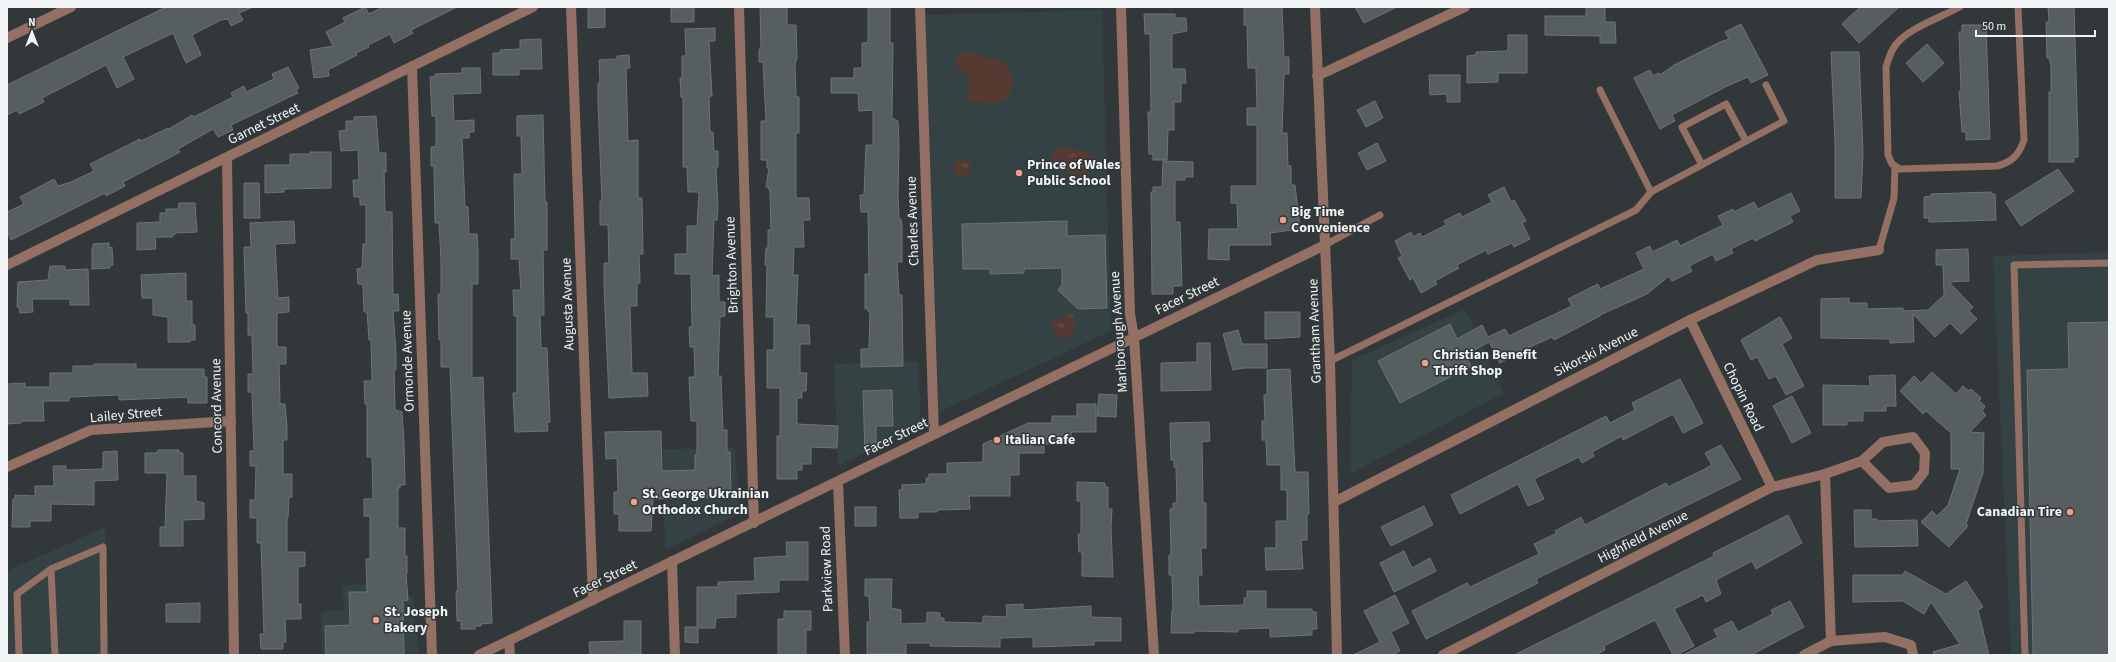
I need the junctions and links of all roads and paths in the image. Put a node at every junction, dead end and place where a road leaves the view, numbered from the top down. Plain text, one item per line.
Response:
1 (71, 7) edge
2 (533, 7) edge
3 (571, 7) edge
4 (739, 7) edge
5 (920, 7) edge
6 (1121, 7) edge
7 (1315, 7) edge
8 (1465, 7) edge
9 (1960, 7) edge
10 (2018, 7) edge
11 (7, 38) edge
12 (412, 66) junction
13 (1317, 76) junction
14 (1766, 85) dead end
15 (1600, 90) dead end
16 (1746, 141) junction
17 (227, 158) junction
18 (1702, 165) junction
19 (1896, 167) junction
20 (1651, 192) junction
21 (1380, 214) dead end
22 (1325, 245) junction
23 (1879, 250) joint
24 (2109, 263) edge
25 (7, 265) edge
26 (1690, 320) junction
27 (1134, 337) junction
28 (1330, 362) junction
29 (231, 421) junction
30 (934, 434) junction
31 (1862, 462) junction
32 (7, 467) edge
33 (1825, 474) junction
34 (838, 482) junction
35 (1772, 487) junction
36 (1334, 502) junction
37 (754, 523) junction
38 (672, 561) junction
39 (51, 569) junction
40 (593, 600) junction
41 (509, 641) junction
42 (1831, 641) junction
43 (19, 655) edge
44 (55, 655) edge
45 (104, 655) edge
46 (234, 655) edge
47 (432, 655) edge
48 (479, 655) edge
49 (510, 655) edge
50 (675, 655) edge
51 (845, 655) edge
52 (1154, 655) edge
53 (1338, 655) edge
54 (1444, 655) edge
55 (1804, 655) edge
56 (1913, 655) edge
57 (2025, 655) edge

1 - 11 street
2 - 12 street, Garnet Street
3 - 40 street, Augusta Avenue
4 - 37 street, Brighton Avenue
5 - 30 street, Charles Avenue
6 - 27 street, Marlborough Avenue
7 - 13 street, Grantham Avenue
8 - 13 street
9 - 19 lane
10 - 19 lane
12 - 17 street, Garnet Street
12 - 47 street, Ormonde Avenue
13 - 22 street, Grantham Avenue
14 - 16 lane
15 - 20 lane
16 - 18 lane
16 - 18 lane
17 - 25 street, Garnet Street
17 - 29 street, Concord Avenue
18 - 20 lane
19 - 23 lane
20 - 28 lane
21 - 22 lane
22 - 27 street, Facer Street
22 - 28 street, Grantham Avenue
23 - 26 street, Sikorski Avenue
24 - 57 lane
26 - 35 street, Chopin Road
26 - 36 street, Sikorski Avenue
27 - 30 street, Facer Street
27 - 52 street, Marlborough Avenue
28 - 36 street, Grantham Avenue
29 - 32 street, Lailey Street
29 - 46 street, Concord Avenue
30 - 34 street, Facer Street
31 - 31 street, Highfield Avenue
31 - 33 street, Highfield Avenue
33 - 35 street, Highfield Avenue
33 - 42 street
34 - 37 street, Facer Street
34 - 51 street, Parkview Road
35 - 54 street, Highfield Avenue
36 - 53 street, Grantham Avenue
37 - 38 street, Facer Street
38 - 40 street, Facer Street
38 - 50 street
39 - 43 lane
39 - 44 lane
39 - 45 lane
40 - 41 street, Facer Street
41 - 48 street, Facer Street
41 - 49 street
42 - 55 street
42 - 56 street

